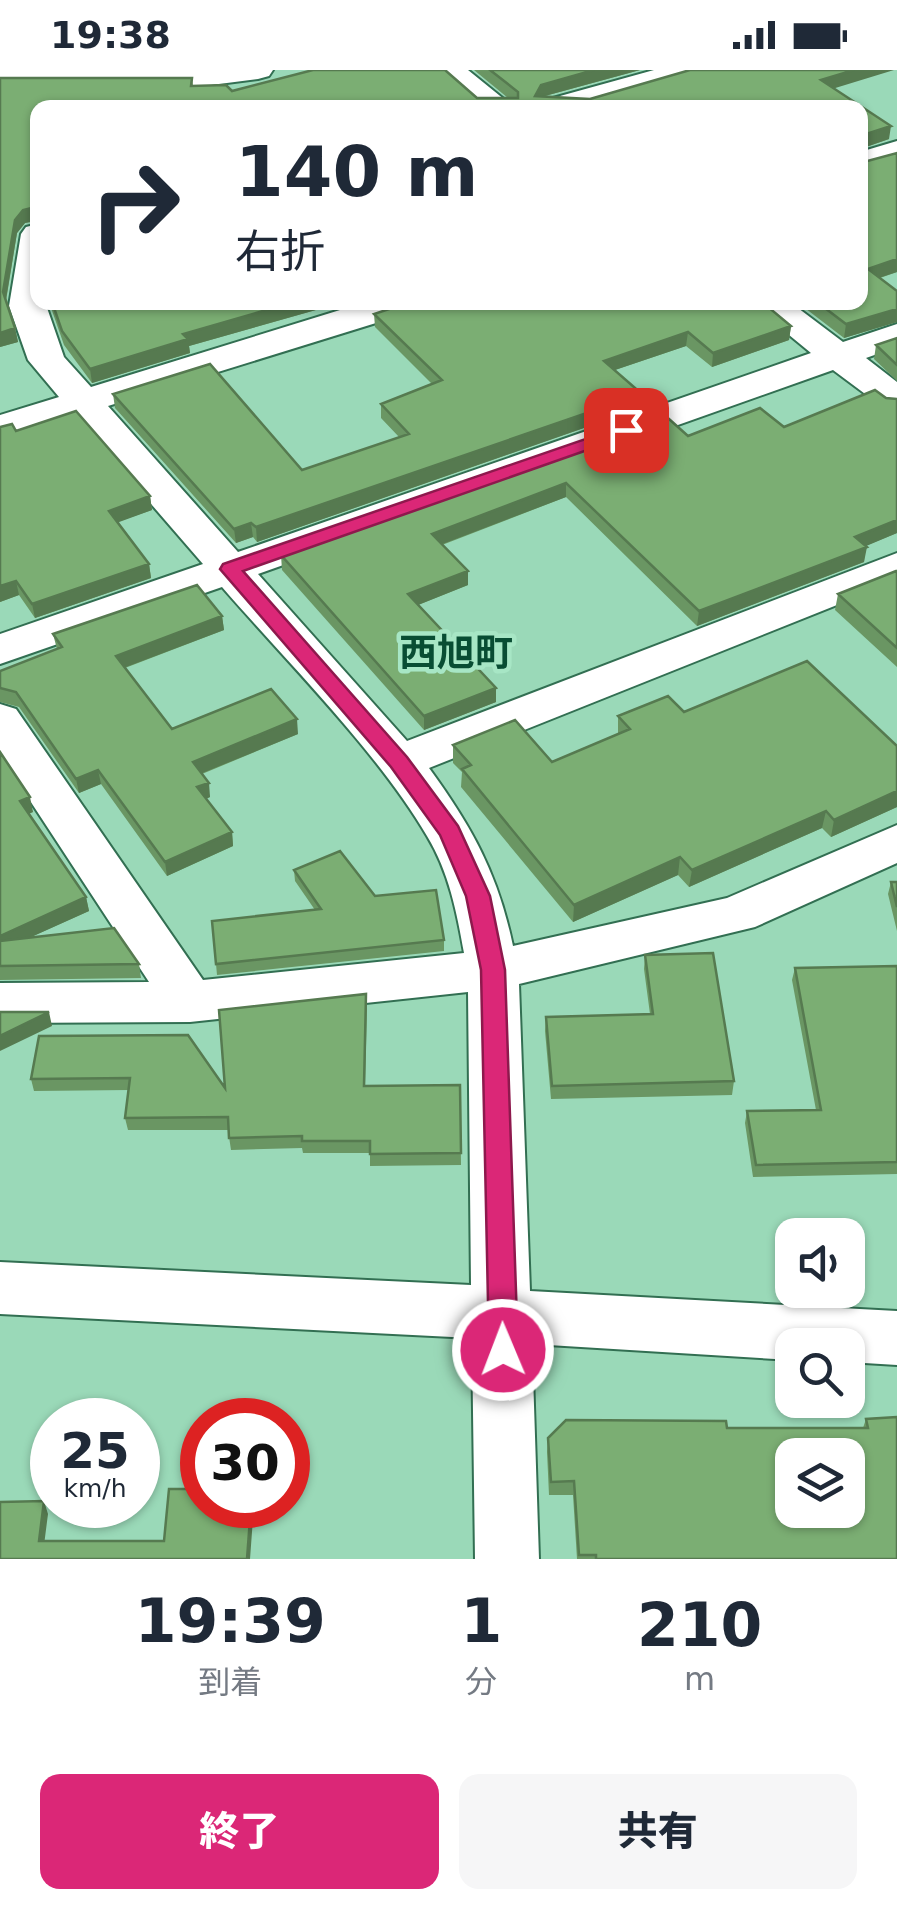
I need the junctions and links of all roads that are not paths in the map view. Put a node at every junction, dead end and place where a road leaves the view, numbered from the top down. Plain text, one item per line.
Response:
1 (258, 70) edge
2 (449, 70) edge
3 (688, 70) edge
4 (0, 79) edge
5 (83, 86) edge
6 (489, 100) edge
7 (581, 100) edge
8 (897, 152) edge
9 (868, 161) edge
10 (27, 250) edge
11 (379, 310) edge
12 (778, 310) edge
13 (897, 335) edge
14 (840, 356) junction
15 (897, 400) edge
16 (83, 401) junction
17 (0, 427) edge
18 (897, 566) edge
19 (230, 569) junction
20 (0, 650) edge
21 (0, 720) edge
22 (399, 762) junction
23 (897, 843) edge
24 (493, 970) junction
25 (190, 1002) junction
26 (0, 1003) edge
27 (0, 1288) edge
28 (502, 1314) junction
29 (897, 1338) edge
30 (508, 1559) edge

1 - 5 street
2 - 6 street
3 - 7 street
4 - 5 street
8 - 9 street
10 - 16 street
11 - 16 street
12 - 14 street
13 - 14 street
14 - 15 street
14 - 19 street
16 - 17 street
16 - 19 street
18 - 22 street
19 - 20 street
19 - 22 street
21 - 25 street
22 - 24 street
23 - 24 street
24 - 25 street
24 - 28 street
25 - 26 street
27 - 28 street
28 - 29 street
28 - 30 street

